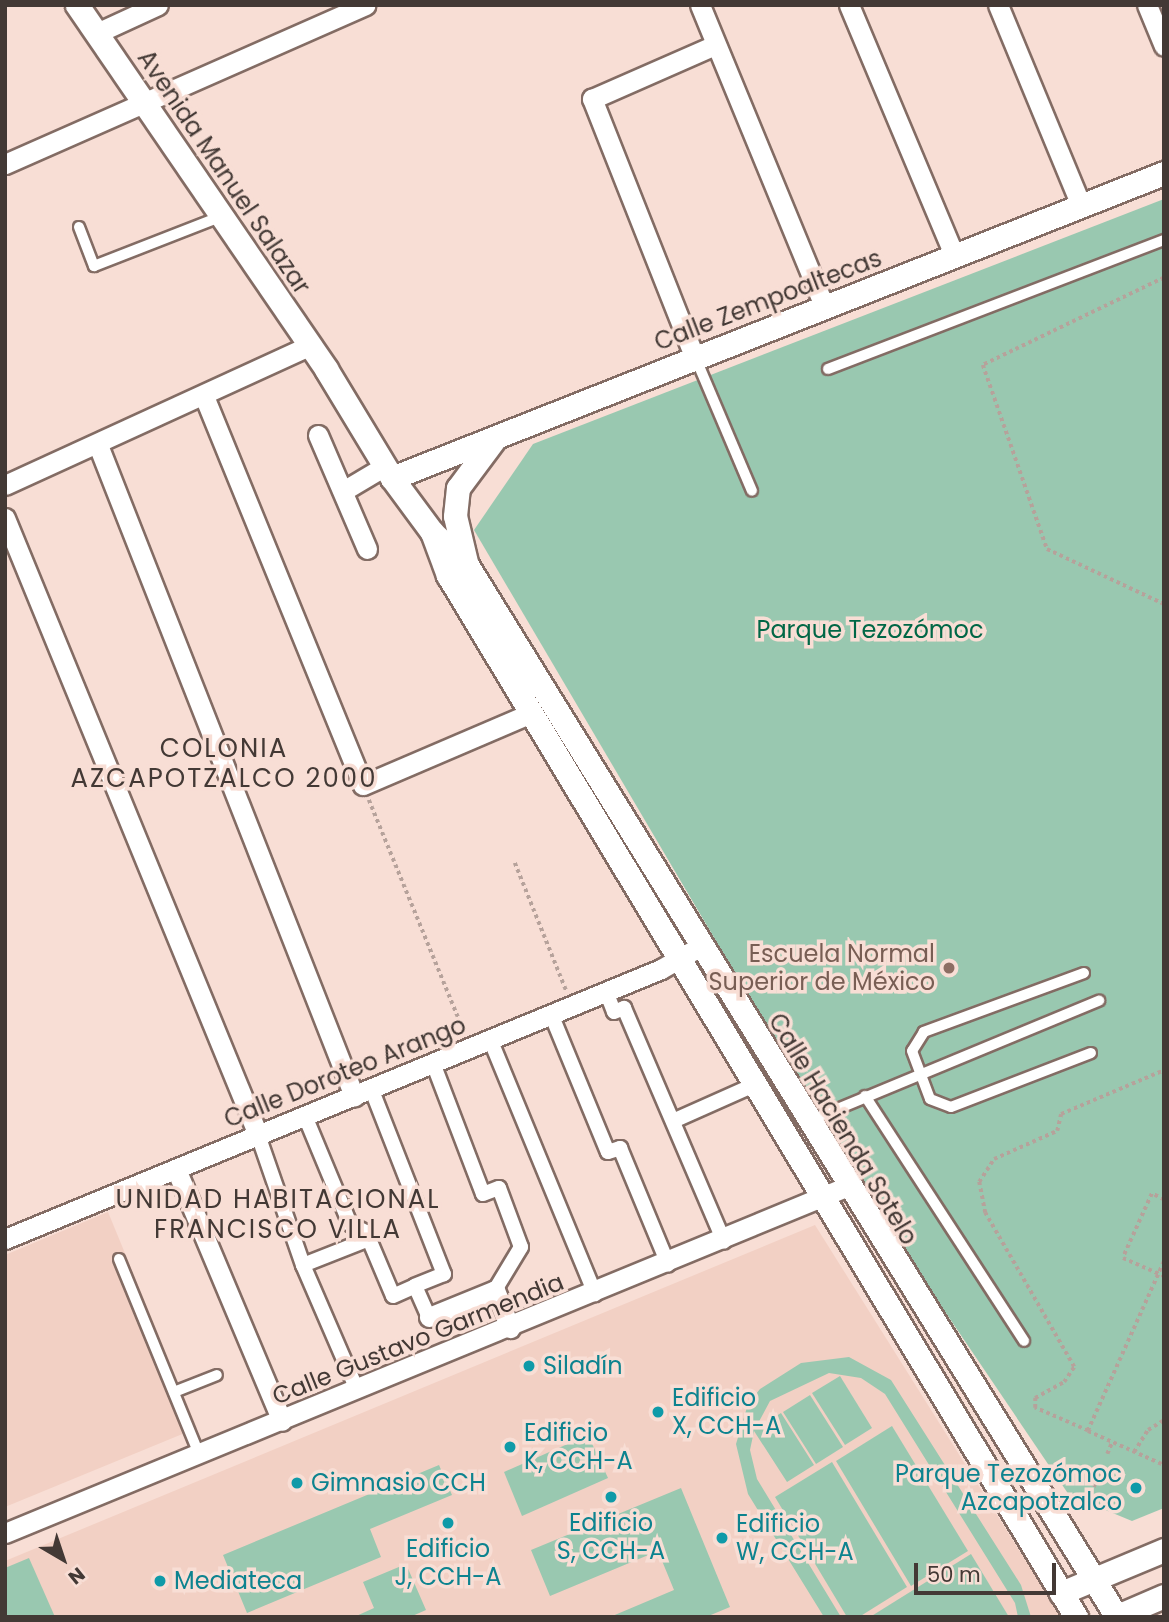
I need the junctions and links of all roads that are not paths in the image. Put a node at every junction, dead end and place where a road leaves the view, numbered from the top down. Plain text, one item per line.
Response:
1 (77, 5) edge
2 (158, 5) edge
3 (365, 5) edge
4 (700, 5) edge
5 (849, 5) edge
6 (998, 5) edge
7 (1147, 5) edge
8 (97, 33) junction
9 (715, 45) junction
10 (1164, 46) edge
11 (147, 102) junction
12 (5, 164) edge
13 (1164, 173) edge
14 (1081, 205) junction
15 (223, 215) junction
16 (79, 227) dead end
17 (1164, 240) edge
18 (954, 255) junction
19 (824, 306) junction
20 (309, 346) junction
21 (694, 356) junction
22 (326, 369) joint
23 (828, 369) dead end
24 (204, 396) junction
25 (318, 435) dead end
26 (497, 437) junction
27 (98, 445) junction
28 (388, 472) junction
29 (5, 485) edge
30 (343, 491) junction
31 (752, 491) dead end
32 (5, 518) edge
33 (432, 532) junction
34 (367, 549) dead end
35 (467, 565) junction
36 (531, 713) junction
37 (691, 951) junction
38 (1084, 973) dead end
39 (606, 991) junction
40 (1099, 1001) dead end
41 (551, 1014) junction
42 (490, 1039) junction
43 (1091, 1053) dead end
44 (433, 1062) junction
45 (918, 1074) junction
46 (756, 1084) junction
47 (363, 1092) junction
48 (865, 1096) junction
49 (305, 1116) junction
50 (673, 1121) junction
51 (807, 1122) junction
52 (258, 1135) junction
53 (176, 1169) junction
54 (848, 1186) junction
55 (824, 1199) junction
56 (5, 1239) edge
57 (369, 1239) junction
58 (724, 1241) junction
59 (119, 1259) dead end
60 (668, 1264) junction
61 (303, 1265) junction
62 (415, 1286) junction
63 (495, 1290) junction
64 (595, 1294) junction
65 (429, 1317) joint
66 (510, 1328) junction
67 (1024, 1341) dead end
68 (217, 1375) dead end
69 (357, 1390) junction
70 (174, 1392) junction
71 (282, 1421) junction
72 (199, 1454) junction
73 (5, 1533) edge
74 (1164, 1550) edge
75 (1093, 1579) junction
76 (1061, 1593) junction
77 (1164, 1596) edge
78 (1076, 1617) edge
79 (1116, 1617) edge

1 - 8 street, Avenida Manuel Salazar
2 - 8 street
3 - 11 street
4 - 9 street
5 - 18 street
6 - 14 street
7 - 10 street
8 - 11 street, Avenida Manuel Salazar
9 - 19 street
9 - 21 street
11 - 12 street
11 - 15 street, Avenida Manuel Salazar
13 - 14 street, Calle Zempoaltecas
14 - 18 street, Calle Zempoaltecas
15 - 16 lane
15 - 20 street, Avenida Manuel Salazar
17 - 23 lane
18 - 19 street, Calle Zempoaltecas
19 - 21 street, Calle Zempoaltecas
20 - 22 street, Avenida Manuel Salazar
20 - 24 street
21 - 26 street, Calle Zempoaltecas
21 - 31 lane
22 - 28 street, Calle Hacienda Sotelo
24 - 27 street
24 - 36 street
25 - 30 street
26 - 28 street, Calle Zempoaltecas
26 - 35 street
27 - 29 street
27 - 47 street
28 - 30 street
28 - 33 street, Calle Hacienda Sotelo
30 - 34 street
32 - 52 street
33 - 35 street, Calle Hacienda Sotelo
33 - 36 street, Calle Hacienda Sotelo
35 - 37 street, Calle Hacienda Sotelo
36 - 37 street, Calle Hacienda Sotelo
37 - 39 street, Calle Doroteo Arango
37 - 46 street, Calle Hacienda Sotelo
37 - 51 street, Calle Hacienda Sotelo
38 - 45 lane
39 - 41 street, Calle Doroteo Arango
39 - 50 street
40 - 45 lane
41 - 42 street, Calle Doroteo Arango
41 - 60 street
42 - 44 street, Calle Doroteo Arango
42 - 64 street
43 - 45 lane
44 - 47 street, Calle Doroteo Arango
44 - 63 street
45 - 48 lane
46 - 50 street
46 - 55 street, Calle Hacienda Sotelo
47 - 49 street, Calle Doroteo Arango
47 - 62 street
48 - 51 lane
48 - 67 lane
49 - 52 street, Calle Doroteo Arango
49 - 57 street
50 - 58 street
51 - 54 street, Calle Hacienda Sotelo
52 - 53 street, Calle Doroteo Arango
52 - 61 street
53 - 56 street, Calle Doroteo Arango
53 - 71 street
54 - 55 street, Calle Gustavo Garmendia
54 - 75 street, Calle Hacienda Sotelo
55 - 58 street, Calle Gustavo Garmendia
55 - 76 street, Calle Hacienda Sotelo
57 - 61 street
57 - 62 street
58 - 60 street, Calle Gustavo Garmendia
59 - 70 lane
60 - 64 street, Calle Gustavo Garmendia
61 - 69 street
62 - 65 street
63 - 65 street
63 - 66 street
64 - 66 street, Calle Gustavo Garmendia
66 - 69 street, Calle Gustavo Garmendia
68 - 70 lane
69 - 71 street, Calle Gustavo Garmendia
70 - 72 lane
71 - 72 street, Calle Gustavo Garmendia
72 - 73 street, Calle Gustavo Garmendia
74 - 75 street
75 - 76 street
75 - 79 street, Calle Hacienda Sotelo
76 - 78 street, Calle Hacienda Sotelo
77 - 79 street

